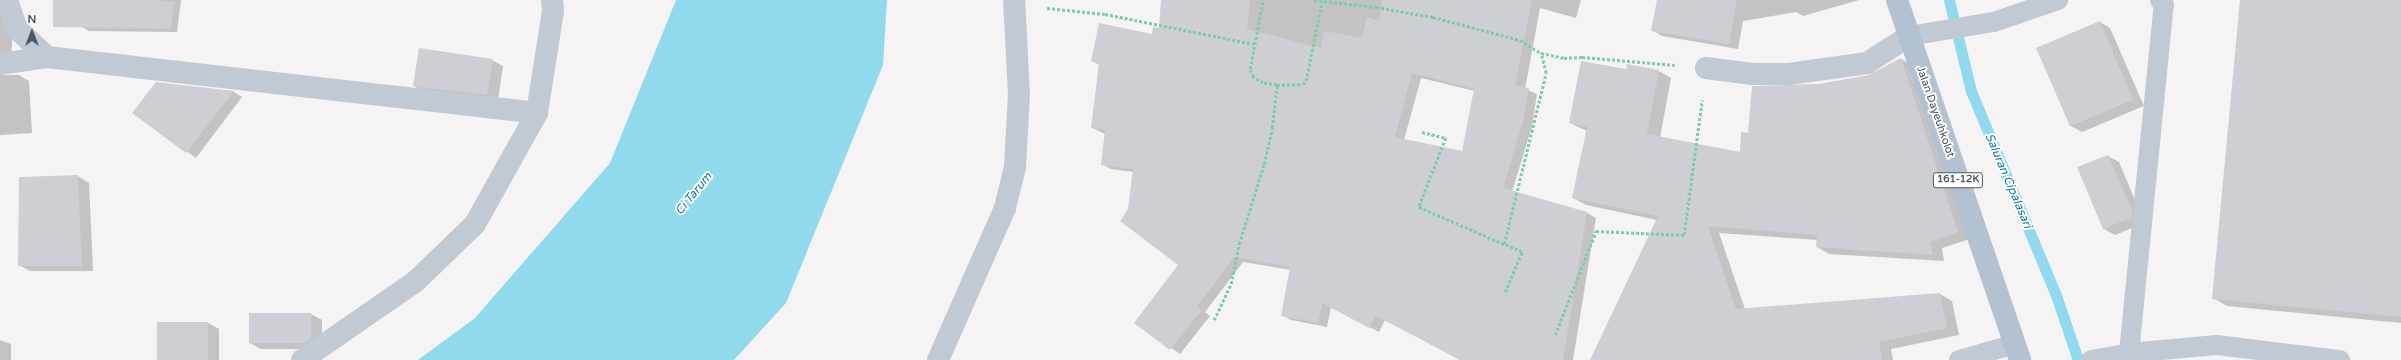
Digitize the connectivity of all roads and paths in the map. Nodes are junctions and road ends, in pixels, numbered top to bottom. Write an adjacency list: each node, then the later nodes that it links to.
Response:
1 (7, 0): 13 (street)
2 (552, 0): 17 (street)
3 (1262, 0): 11 (path)
4 (1314, 0): 9 (path)
5 (1896, 0): 10 (main road, Jalan Dayeuhkolot / 161-12K)
6 (2058, 0): 10 (lane)
7 (2160, 0): 24 (lane)
8 (1014, 2): 11 (path); 27 (street)
9 (1322, 2): 12 (path); 16 (path)
10 (1909, 36): 15 (street); 23 (main road, Jalan Dayeuhkolot / 161-12K)
11 (1254, 44): 16 (path)
12 (1541, 52): 15 (path); 19 (path)
13 (47, 57): 14 (street); 17 (street)
14 (0, 64)
15 (1706, 68): 22 (path)
16 (1277, 85): 21 (path)
17 (537, 113): 26 (street)
18 (1422, 132): 19 (path)
19 (1504, 244): 20 (path)
20 (1505, 292)
21 (1214, 320)
22 (1555, 335)
23 (2017, 352): 28 (lane)
24 (2129, 353): 25 (lane); 29 (lane)
25 (2094, 359)
26 (302, 360)
27 (938, 360)
28 (1959, 360)
29 (2340, 360)

